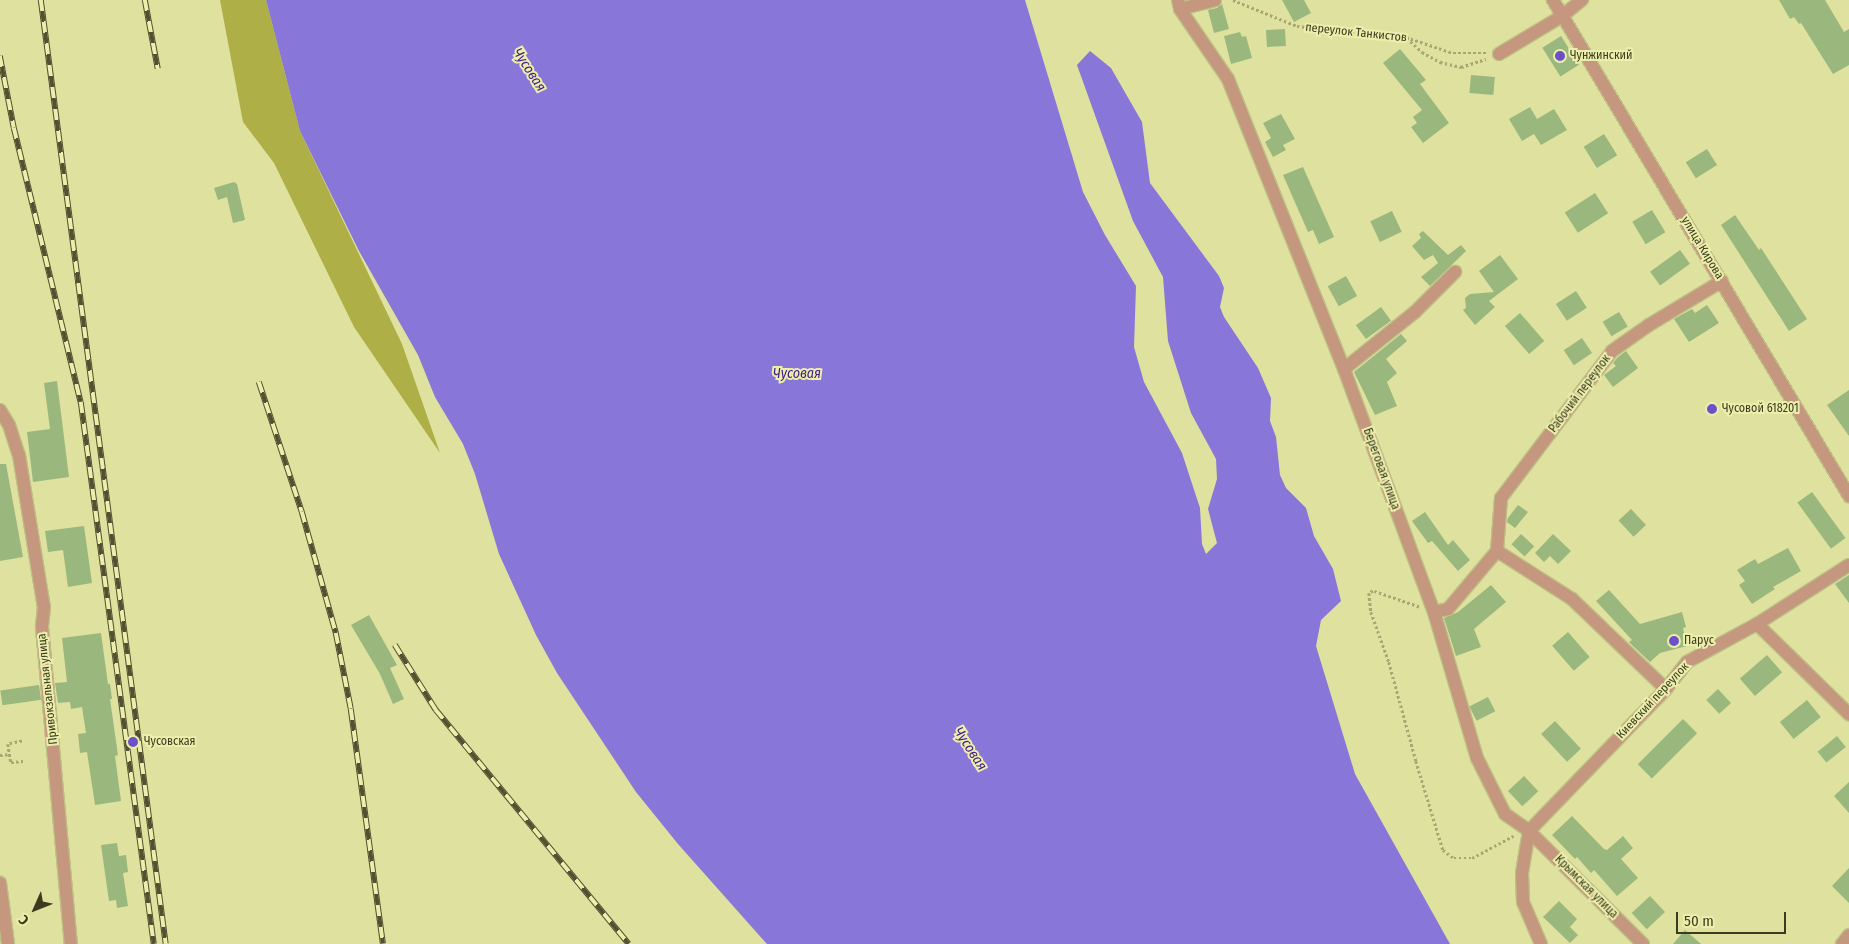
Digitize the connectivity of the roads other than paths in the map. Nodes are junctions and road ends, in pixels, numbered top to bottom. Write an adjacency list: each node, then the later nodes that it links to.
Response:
1 (1215, 0): 4 (street)
2 (1553, 0): 5 (street, улица Кирова)
3 (1582, 0): 5 (street)
4 (1179, 4): 9 (street, Береговая улица)
5 (1562, 16): 6 (street); 8 (street, улица Кирова)
6 (1499, 54)
7 (1455, 272): 9 (street)
8 (1722, 281): 11 (street, улица Кирова); 12 (street, Рабочий переулок)
9 (1344, 369): 14 (street, Береговая улица)
10 (0, 410): 22 (street, Привокзальная улица)
11 (1849, 496)
12 (1497, 551): 14 (street); 16 (street)
13 (1849, 565): 15 (street, Киевский переулок)
14 (1434, 612): 18 (street, Береговая улица)
15 (1757, 624): 16 (street, Киевский переулок); 17 (street)
16 (1666, 689): 18 (street, Киевский переулок)
17 (1849, 714)
18 (1529, 831): 23 (street); 24 (street, Крымская улица)
19 (0, 882): 21 (street)
20 (1849, 935): 25 (street)
21 (8, 944)
22 (71, 944)
23 (1541, 944)
24 (1642, 944)
25 (1842, 944)

